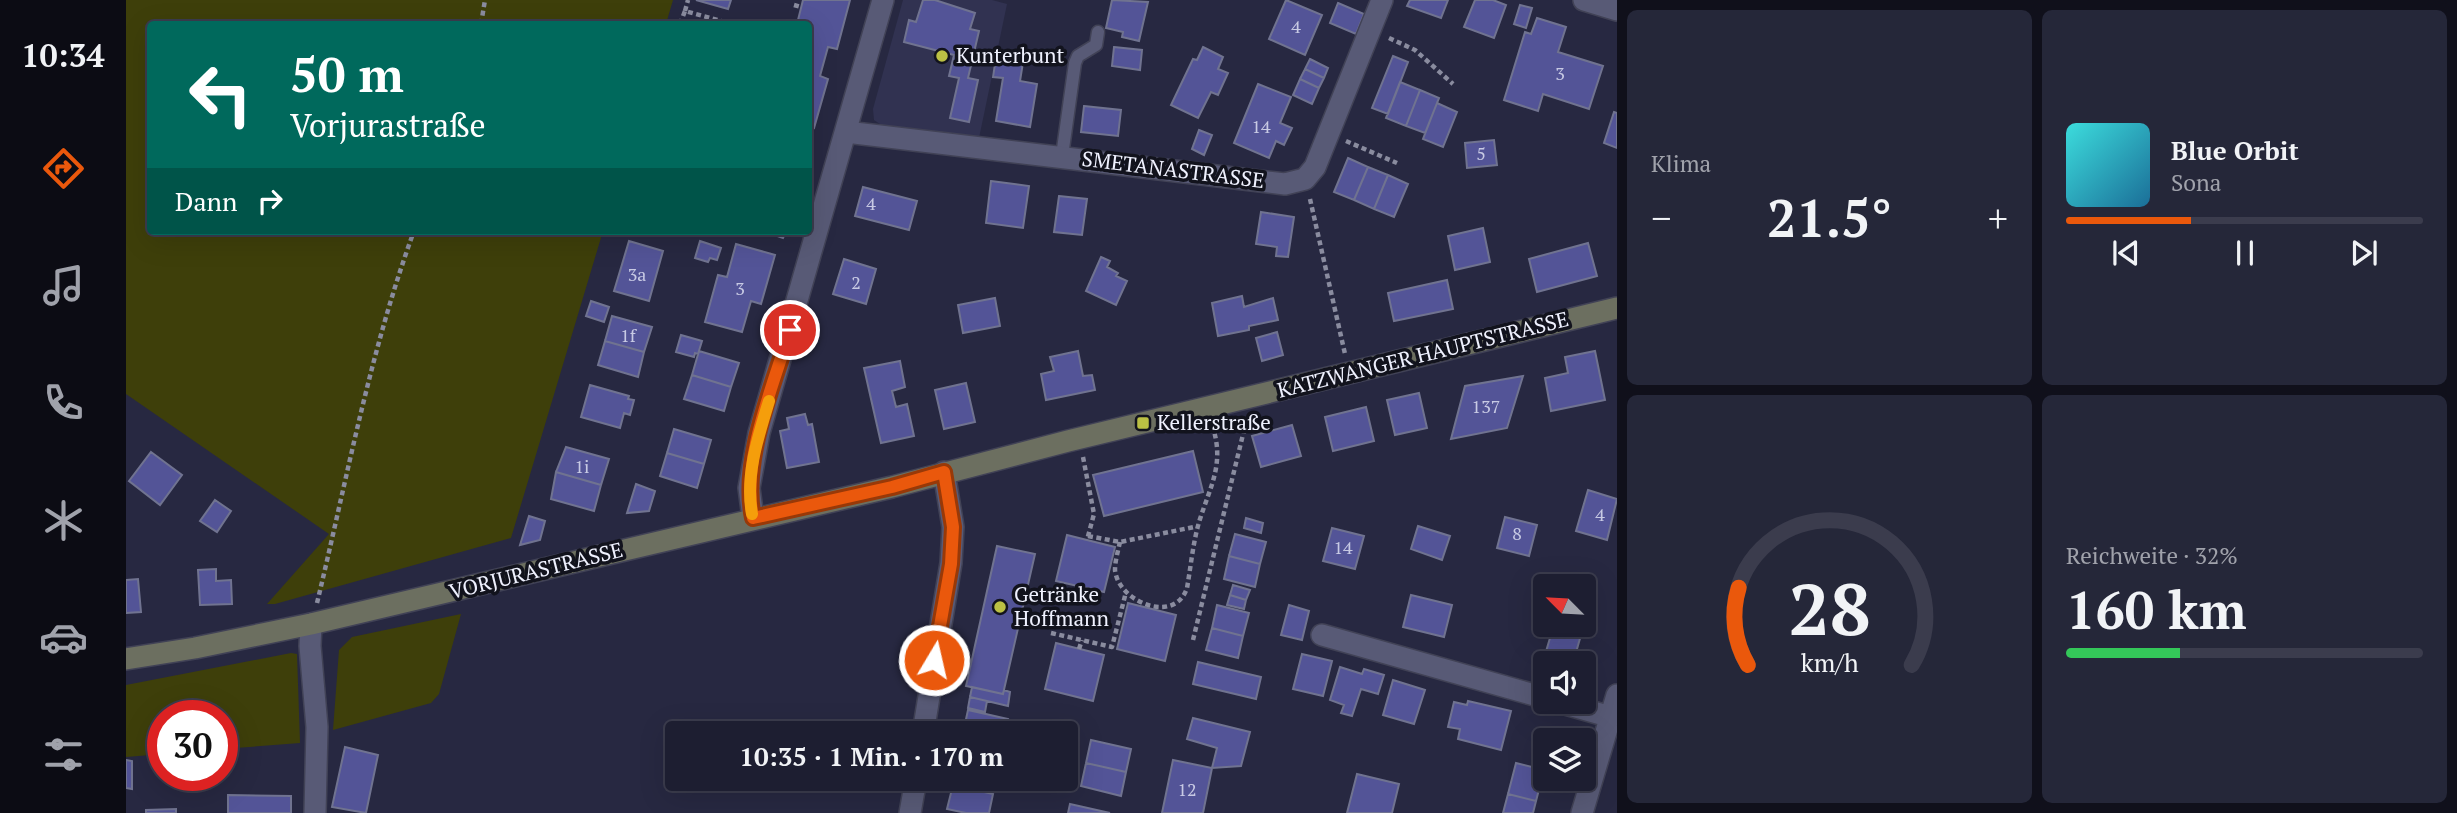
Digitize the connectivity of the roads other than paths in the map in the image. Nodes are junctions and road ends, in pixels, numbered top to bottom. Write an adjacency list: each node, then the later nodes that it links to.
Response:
1 (883, 0): 6 (street)
2 (1382, 0): 7 (street, SMETANASTRASSE)
3 (1584, 0): 4 (street)
4 (1617, 10)
5 (1098, 32): 7 (lane)
6 (846, 132): 7 (street, SMETANASTRASSE); 10 (street)
7 (1062, 156)
8 (1617, 308): 9 (main road, KATZWANGER HAUPTSTRASSE)
9 (944, 472): 10 (main road, VORJURASTRASSE); 18 (street)
10 (753, 518): 11 (main road, VORJURASTRASSE)
11 (312, 624): 13 (main road, VORJURASTRASSE); 20 (street)
12 (1322, 635): 14 (street)
13 (126, 659)
14 (1533, 695)
15 (1617, 695): 17 (street)
16 (1596, 713): 17 (street)
17 (1611, 717): 22 (street)
18 (925, 721)
19 (914, 791): 21 (street)
20 (315, 813)
21 (911, 813)
22 (1581, 813)

